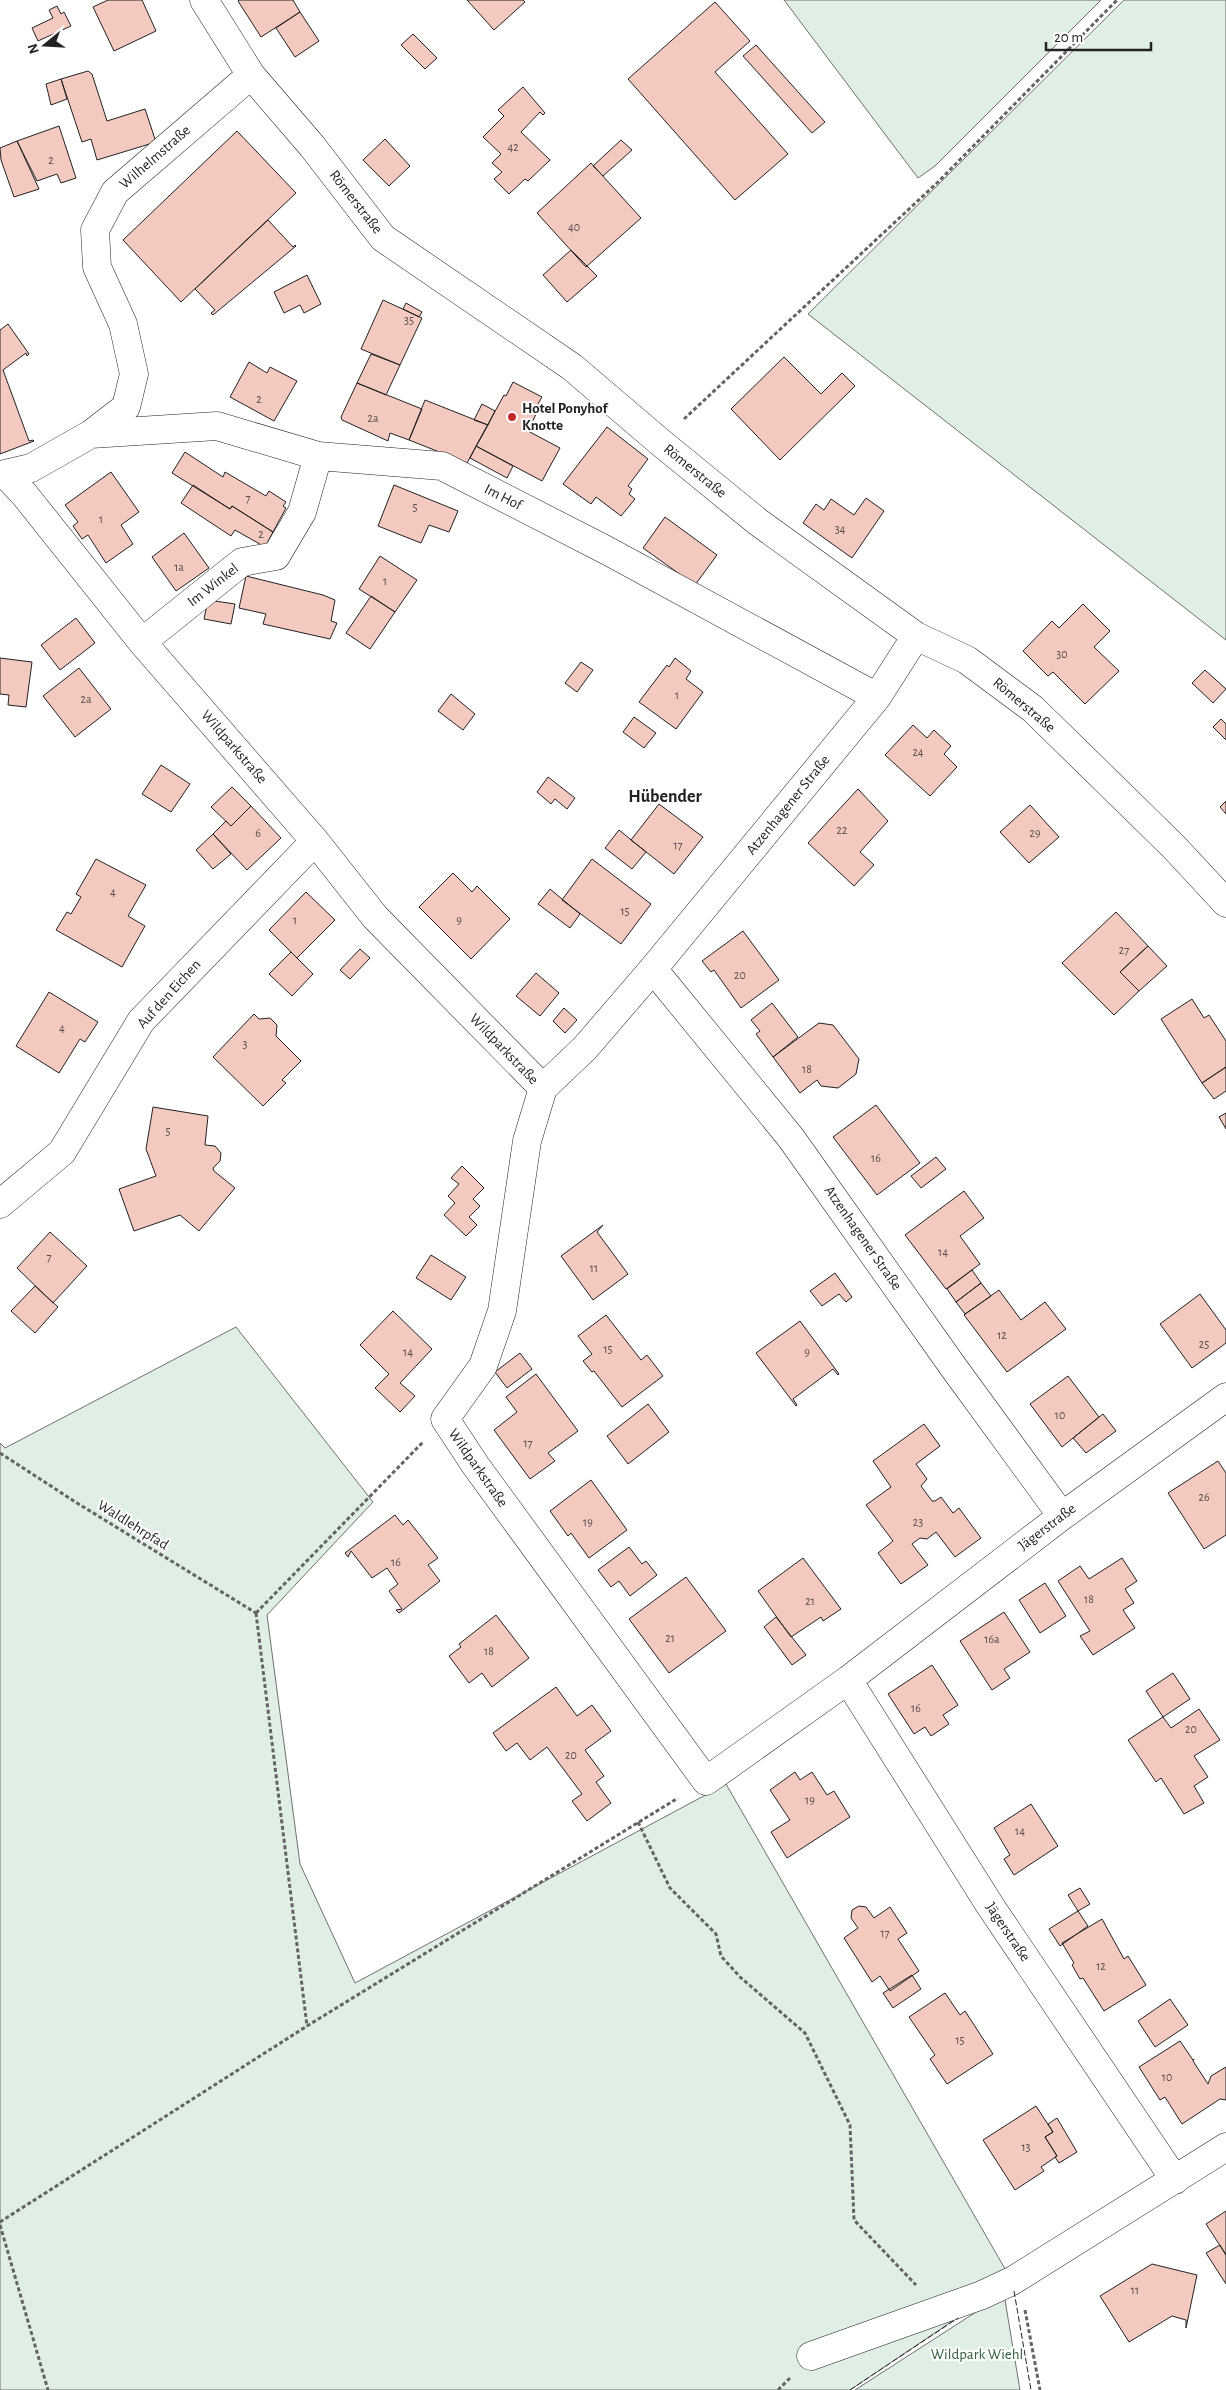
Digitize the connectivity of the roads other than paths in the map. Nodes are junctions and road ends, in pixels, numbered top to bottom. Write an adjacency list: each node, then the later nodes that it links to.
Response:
1 (204, 0): 2 (street, Römerstraße)
2 (250, 75): 3 (street, Wilhelmstraße); 6 (street, Römerstraße)
3 (91, 434): 4 (street, Im Hof); 5 (street, Wilhelmstraße)
4 (318, 456): 7 (street, Im Winkel); 8 (street, Im Hof)
5 (3, 474): 7 (street, Wildparkstraße)
6 (916, 636): 8 (street, Atzenhagener Straße); 10 (street, Römerstraße)
7 (142, 642): 9 (street, Wildparkstraße)
8 (877, 697): 11 (street, Atzenhagener Straße)
9 (315, 841): 12 (street, Wildparkstraße); 13 (street, Auf den Eichen)
10 (1226, 903)
11 (653, 969): 12 (street, Atzenhagener Straße); 15 (street, Atzenhagener Straße)
12 (543, 1088): 17 (street, Wildparkstraße)
13 (0, 1204)
14 (1226, 1397): 15 (street, Jägerstraße)
15 (1062, 1516): 16 (street, Jägerstraße)
16 (848, 1680): 17 (street, Jägerstraße); 19 (street, Jägerstraße)
17 (706, 1781)
18 (1226, 2147): 19 (street)
19 (1174, 2180): 20 (street)
20 (811, 2356)

